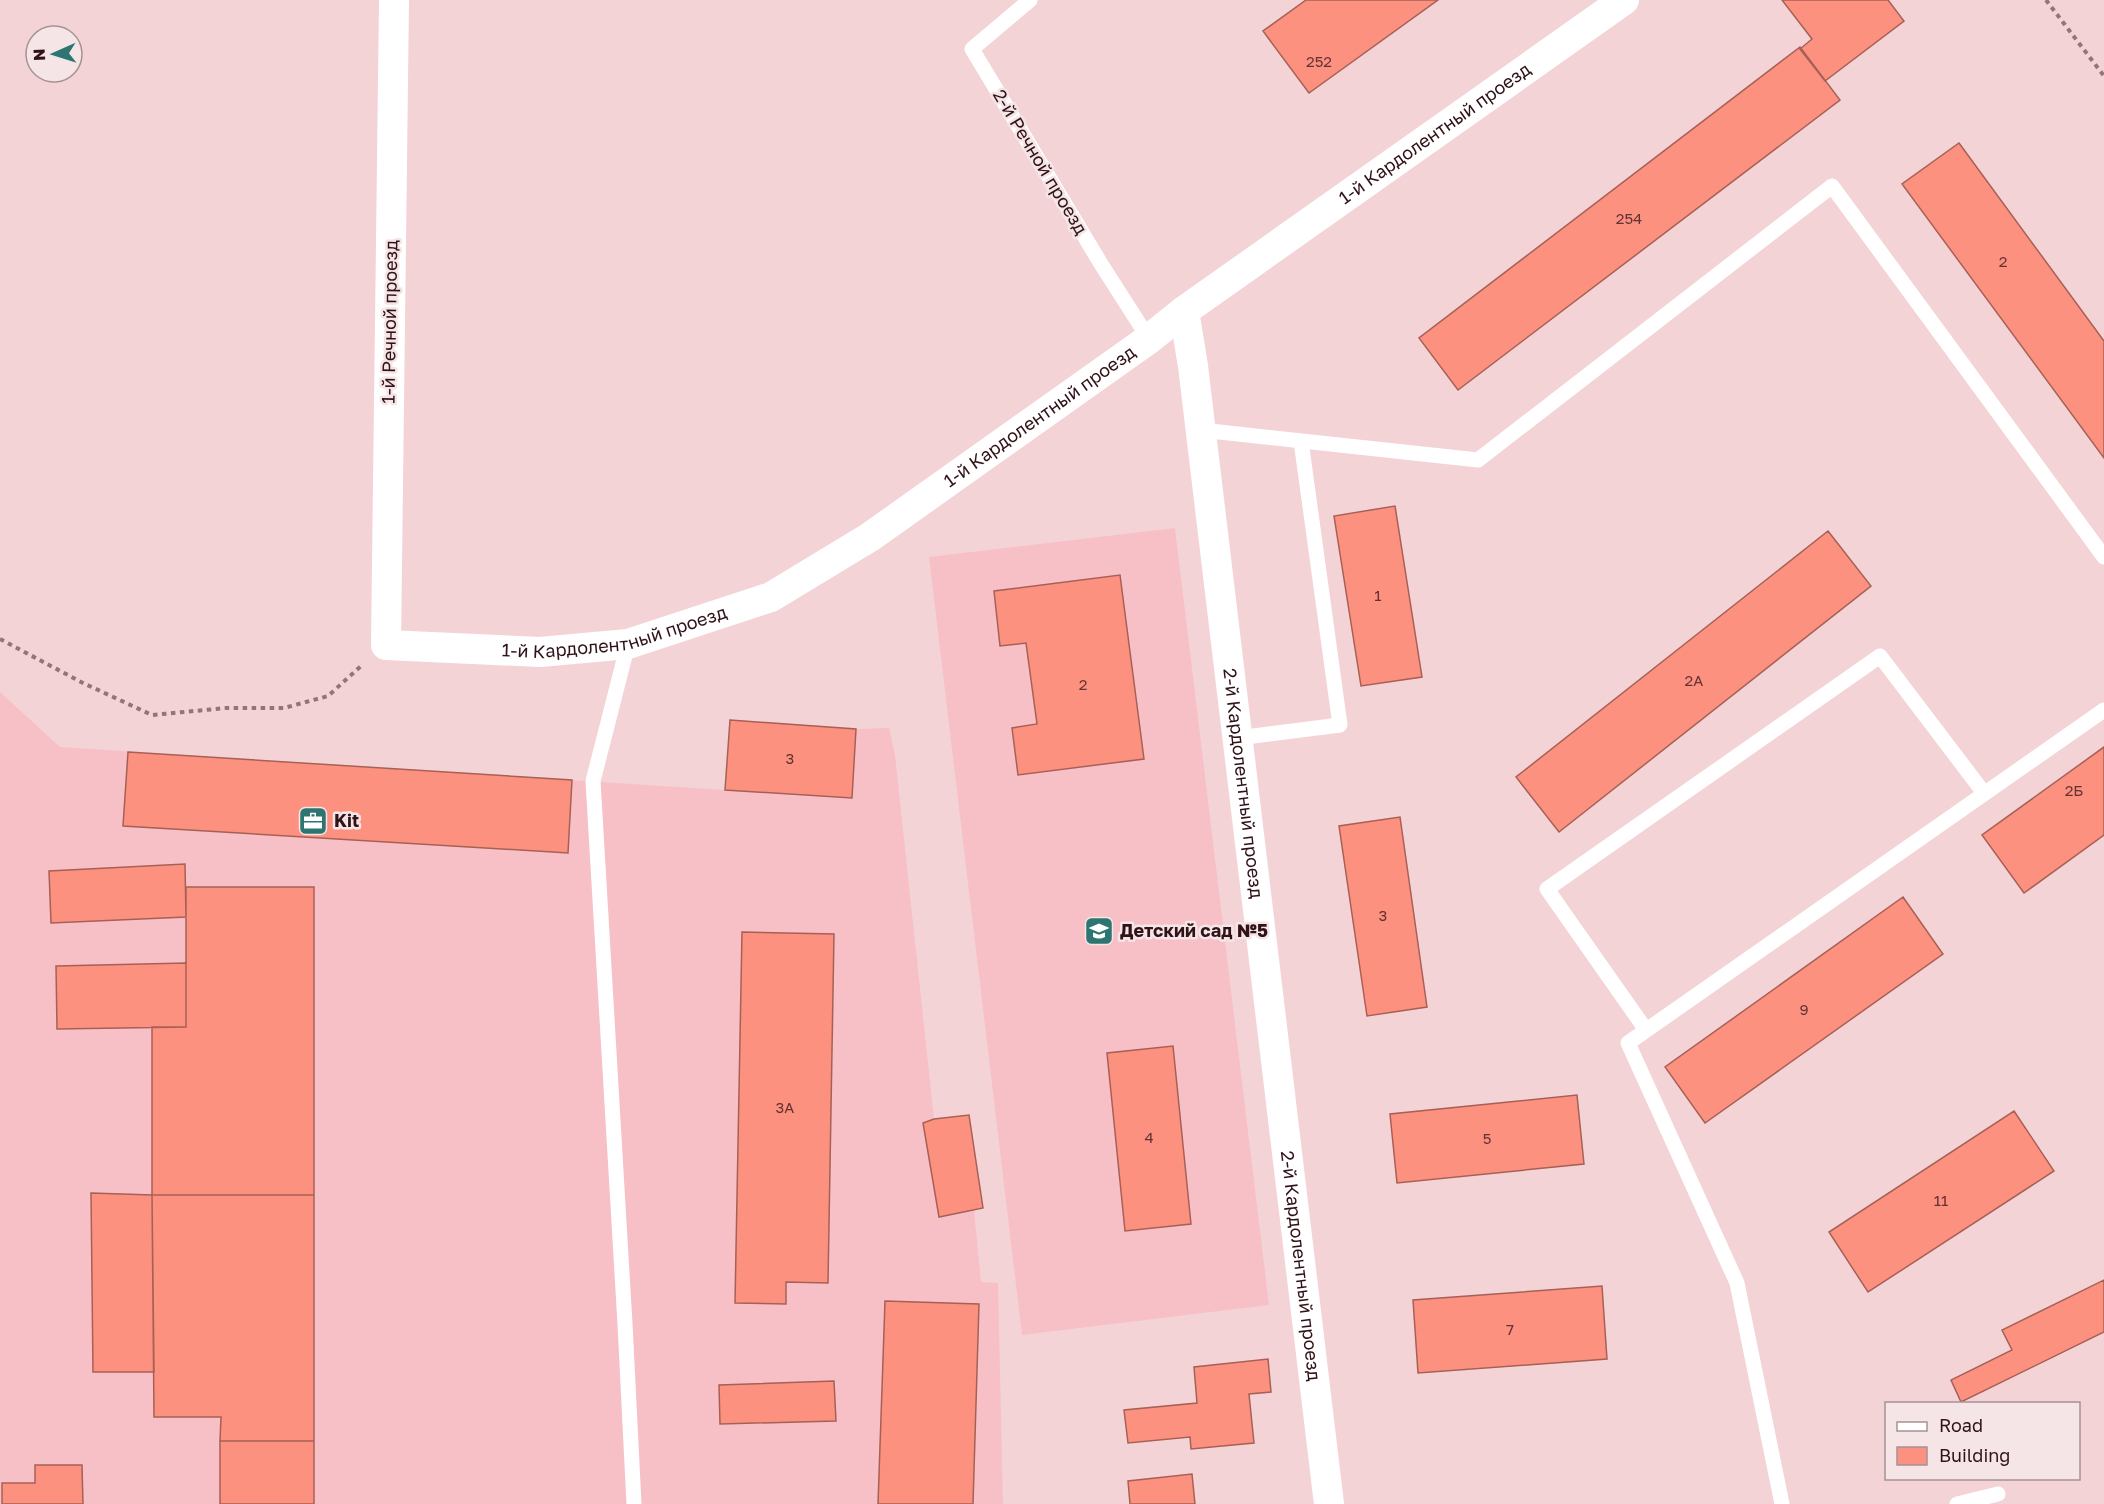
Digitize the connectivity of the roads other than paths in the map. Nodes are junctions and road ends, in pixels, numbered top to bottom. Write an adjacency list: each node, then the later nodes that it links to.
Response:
1 (394, 0): 10 (street, 1-й Речной проезд)
2 (1030, 0): 5 (lane, 2-й Речной проезд)
3 (1624, 0): 4 (street, 1-й Кардолентный проезд)
4 (1184, 311): 5 (street, 1-й Кардолентный проезд); 6 (street, 2-й Кардолентный проезд)
5 (1149, 339): 9 (street, 1-й Кардолентный проезд)
6 (1201, 430): 7 (lane); 12 (street, 2-й Кардолентный проезд)
7 (1301, 441): 8 (lane); 12 (lane)
8 (2104, 557)
9 (628, 644): 10 (street, 1-й Кардолентный проезд); 16 (lane)
10 (386, 645)
11 (2104, 710): 13 (lane)
12 (1238, 738): 17 (street, 2-й Кардолентный проезд)
13 (1984, 794): 14 (lane); 14 (lane)
14 (1646, 1030): 18 (lane)
15 (1998, 1494): 19 (lane)
16 (634, 1504)
17 (1329, 1504)
18 (1782, 1504)
19 (1957, 1504)

